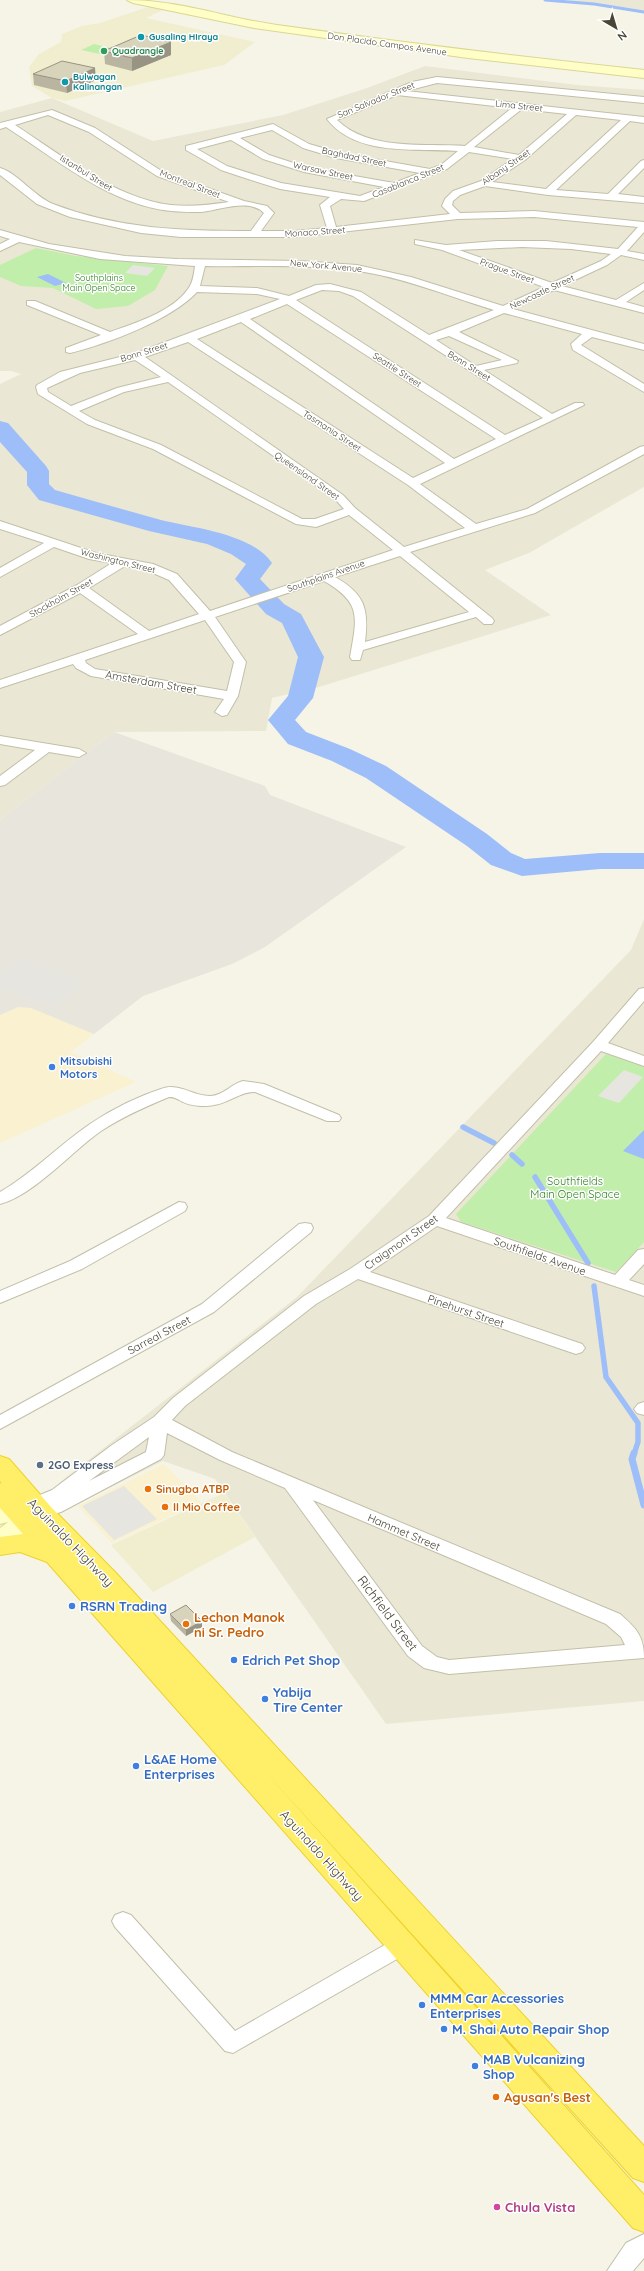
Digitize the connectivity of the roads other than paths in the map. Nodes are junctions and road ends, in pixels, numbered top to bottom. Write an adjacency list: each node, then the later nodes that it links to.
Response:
1 (133, 0): 3 (main road, Don Placido Campos Avenue)
2 (178, 0): 3 (main road)
3 (156, 3): 4 (main road, Don Placido Campos Avenue)
4 (644, 74)
5 (394, 92): 6 (street, San Salvador Street); 7 (street, Lima Street); 14 (street, San Salvador Street)
6 (644, 100)
7 (520, 106): 8 (street, Lima Street); 14 (street, Casablanca Street)
8 (574, 112): 9 (street, Lima Street); 15 (street, Albany Street)
9 (628, 118): 10 (street, Lima Street); 21 (street)
10 (644, 120)
11 (4, 125): 25 (street, Istanbul Street); 25 (street, Montreal Street)
12 (232, 137): 13 (street, Baghdad Street); 18 (street, Baghdad Street); 20 (street, Warsaw Street)
13 (189, 148): 22 (street, Casablanca Street)
14 (468, 149): 15 (street, San Salvador Street); 18 (street, Casablanca Street)
15 (522, 158): 19 (street, Albany Street)
16 (644, 163): 23 (street)
17 (0, 171): 30 (street, Monaco Street)
18 (431, 172): 20 (street, Casablanca Street)
19 (483, 183): 21 (street); 26 (street, Albany Street)
20 (396, 186): 22 (street, Casablanca Street)
21 (548, 192): 23 (street)
22 (338, 196): 28 (street)
23 (611, 196): 24 (street)
24 (644, 200)
25 (241, 203): 30 (street, Montreal Street)
26 (458, 216): 27 (street, Monaco Street); 28 (street, Monaco Street)
27 (644, 225): 35 (street, Newcastle Street)
28 (333, 231): 30 (street, Monaco Street)
29 (0, 233): 31 (street, New York Avenue)
30 (254, 234)
31 (18, 239): 33 (street); 37 (street, New York Avenue)
32 (418, 242): 34 (street, Prague Street)
33 (0, 248)
34 (445, 248): 35 (street); 39 (street, Prague Street)
35 (621, 251): 36 (street); 39 (street, Newcastle Street)
36 (644, 257)
37 (201, 263): 40 (street); 44 (street, New York Avenue)
38 (644, 286): 43 (street)
39 (554, 288): 43 (street, Prague Street); 44 (street, Newcastle Street)
40 (193, 289): 41 (street, Seattle Street); 49 (street)
41 (289, 299): 46 (street, Bonn Street); 51 (street, Bonn Street); 61 (street, Seattle Street)
42 (31, 303): 49 (street)
43 (616, 304): 45 (street, Prague Street)
44 (503, 310): 47 (street, Newcastle Street); 48 (street, New York Avenue)
45 (644, 310)
46 (242, 318): 50 (street, Bonn Street); 63 (street)
47 (450, 332): 51 (street, Newcastle Street); 55 (street)
48 (591, 333): 52 (street, New York Avenue); 57 (street)
49 (109, 335): 53 (street)
50 (189, 338): 54 (street, Bonn Street); 64 (street, Tasmania Street)
51 (427, 340): 55 (street, Bonn Street)
52 (644, 347)
53 (70, 350)
54 (137, 356): 56 (street, Queensland Street); 59 (street, Bonn Street)
55 (476, 370): 60 (street, Bonn Street)
56 (168, 379): 59 (street); 65 (street, Queensland Street)
57 (644, 389)
58 (579, 405): 60 (street)
59 (71, 410): 65 (street, Bonn Street)
60 (551, 418): 61 (street)
61 (505, 440): 63 (street)
62 (644, 449): 67 (street, Southplains Avenue)
63 (454, 464): 64 (street)
64 (412, 483): 67 (street, Tasmania Street)
65 (351, 510): 69 (street, Queensland Street)
66 (0, 525): 68 (street, Washington Street)
67 (473, 528): 69 (street, Southplains Avenue)
68 (53, 543): 70 (street, Washington Street); 71 (street)
69 (402, 551): 72 (street, Southplains Avenue); 74 (street, Queensland Street)
70 (121, 563): 73 (street, Stockholm Street); 75 (street, Washington Street)
71 (0, 573)
72 (324, 576): 74 (street); 75 (street, Southplains Avenue)
73 (81, 588): 77 (street, Stockholm Street); 78 (street)
74 (478, 613): 76 (street, Queensland Street)
75 (208, 616): 78 (street, Southplains Avenue); 83 (street, Washington Street)
76 (488, 621)
77 (0, 631)
78 (148, 636): 79 (street, Southplains Avenue)
79 (78, 658): 81 (street, Southplains Avenue); 83 (street, Amsterdam Street)
80 (0, 670): 81 (street)
81 (13, 680): 82 (street, Southplains Avenue)
82 (0, 684)
83 (232, 696): 84 (street, Washington Street)
84 (222, 712)
85 (0, 740): 86 (street)
86 (46, 748): 87 (street); 88 (street)
87 (79, 753)
88 (0, 782)
89 (644, 992): 90 (street, Craigmont Street)
90 (598, 1045): 91 (street); 95 (street, Craigmont Street)
91 (644, 1061)
92 (333, 1118): 93 (street)
93 (0, 1200)
94 (179, 1207): 101 (street)
95 (435, 1220): 98 (street, Craigmont Street); 99 (street, Southfields Avenue)
96 (305, 1228): 104 (street, Sarreal Street)
97 (644, 1254): 99 (street)
98 (356, 1273): 102 (street, Pinehurst Street); 103 (street, Craigmont Street)
99 (618, 1282): 100 (street, Southfields Avenue)
100 (644, 1291)
101 (0, 1298)
102 (576, 1348)
103 (160, 1421): 106 (street, Hammet Street); 107 (street, Craigmont Street); 107 (street)
104 (0, 1423)
105 (0, 1465): 107 (highway, Aguinaldo Highway)
106 (292, 1485): 111 (street, Hammet Street); 111 (street, Richfield Street)
107 (20, 1509): 108 (main road); 110 (highway, Aguinaldo Highway); 114 (highway, Aguinaldo Highway)
108 (0, 1542)
109 (0, 1546): 110 (highway)
110 (56, 1556): 113 (highway, Aguinaldo Highway)
111 (641, 1651)
112 (123, 1921): 113 (street)
113 (403, 1945): 115 (highway, Aguinaldo Highway)
114 (644, 2168)
115 (644, 2218)
116 (644, 2245): 117 (street)
117 (619, 2271)

